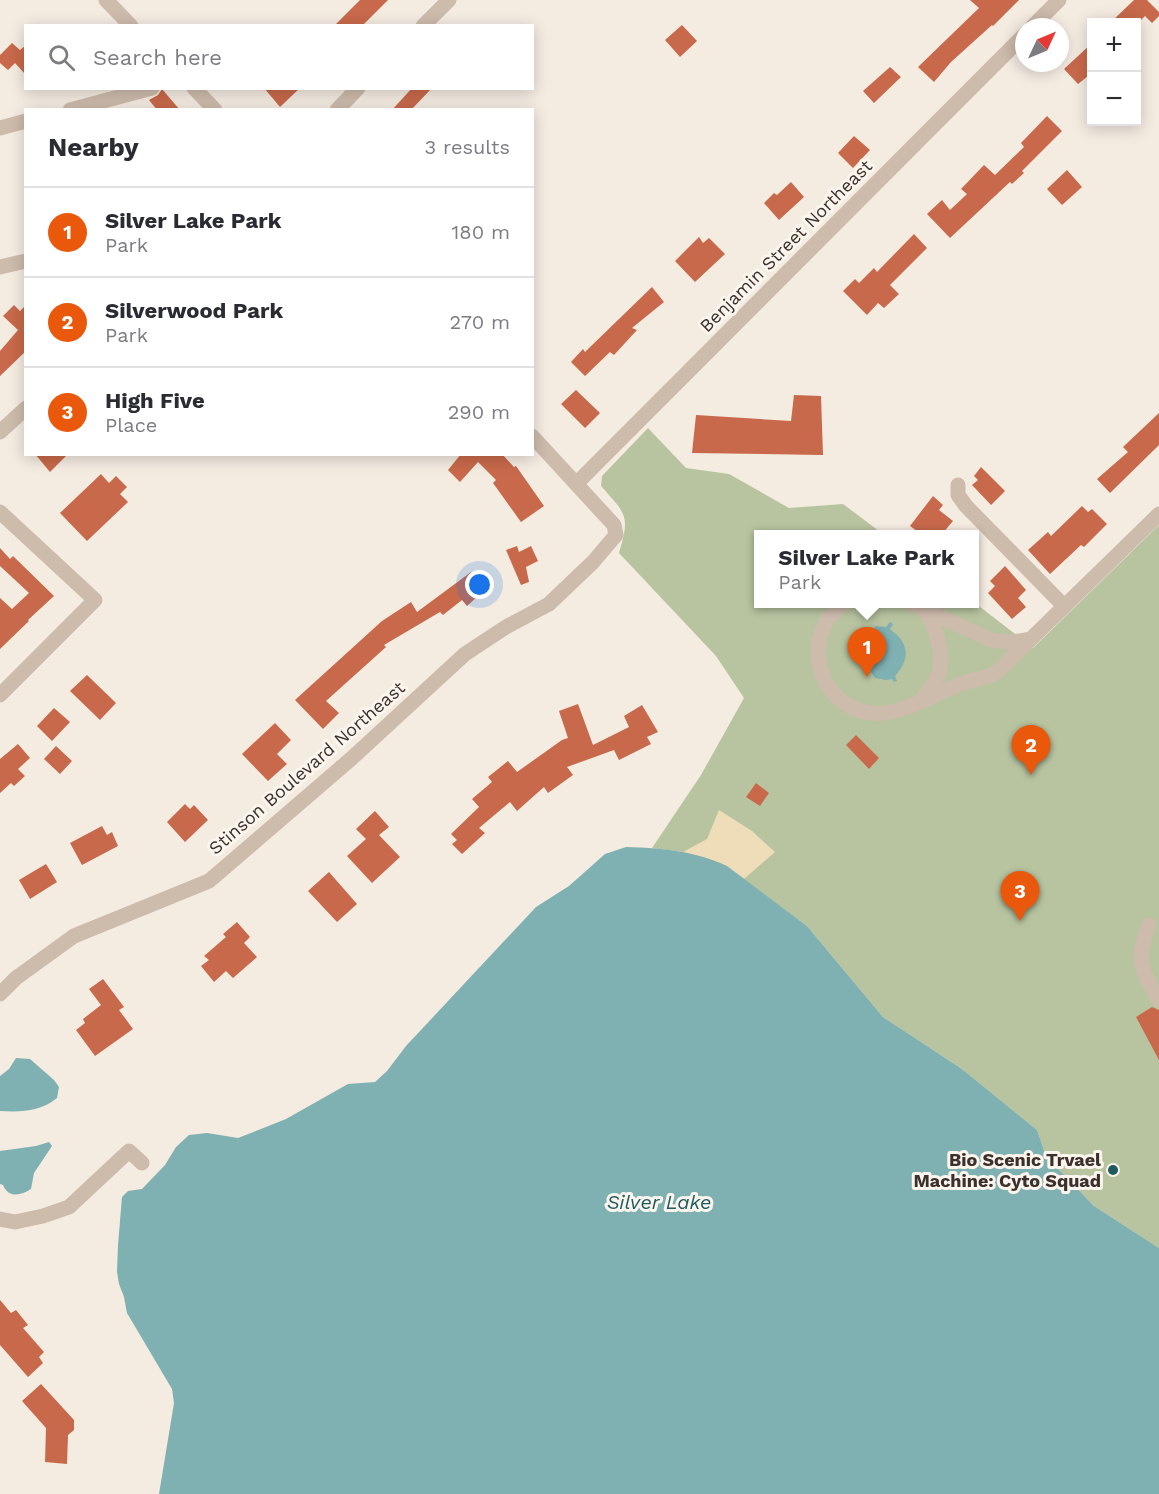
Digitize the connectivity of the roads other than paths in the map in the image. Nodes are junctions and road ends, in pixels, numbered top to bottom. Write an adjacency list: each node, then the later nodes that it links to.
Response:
1 (106, 0): 5 (street)
2 (449, 0): 6 (street)
3 (1059, 0): 4 (street)
4 (1041, 18)
5 (129, 24)
6 (425, 24)
7 (1015, 44): 21 (street, Benjamin Street Northeast)
8 (145, 90): 11 (street)
9 (196, 90): 12 (street)
10 (356, 90): 13 (street)
11 (77, 108)
12 (213, 108)
13 (339, 108)
14 (24, 122): 15 (street)
15 (0, 128)
16 (24, 261): 17 (street)
17 (0, 267)
18 (24, 410): 19 (street)
19 (0, 432)
20 (534, 438): 21 (street)
21 (576, 484): 33 (street, Stinson Boulevard Northeast)
22 (958, 485): 25 (street)
23 (0, 512): 30 (street)
24 (1159, 514): 25 (street)
25 (1064, 606): 29 (street)
26 (839, 608): 31 (street)
27 (921, 608): 31 (street)
28 (923, 608): 29 (street)
29 (1030, 639): 31 (street)
30 (0, 695)
31 (921, 701)
32 (1149, 925): 34 (street)
33 (0, 994)
34 (1159, 999)
35 (142, 1163): 36 (street)
36 (0, 1220)

